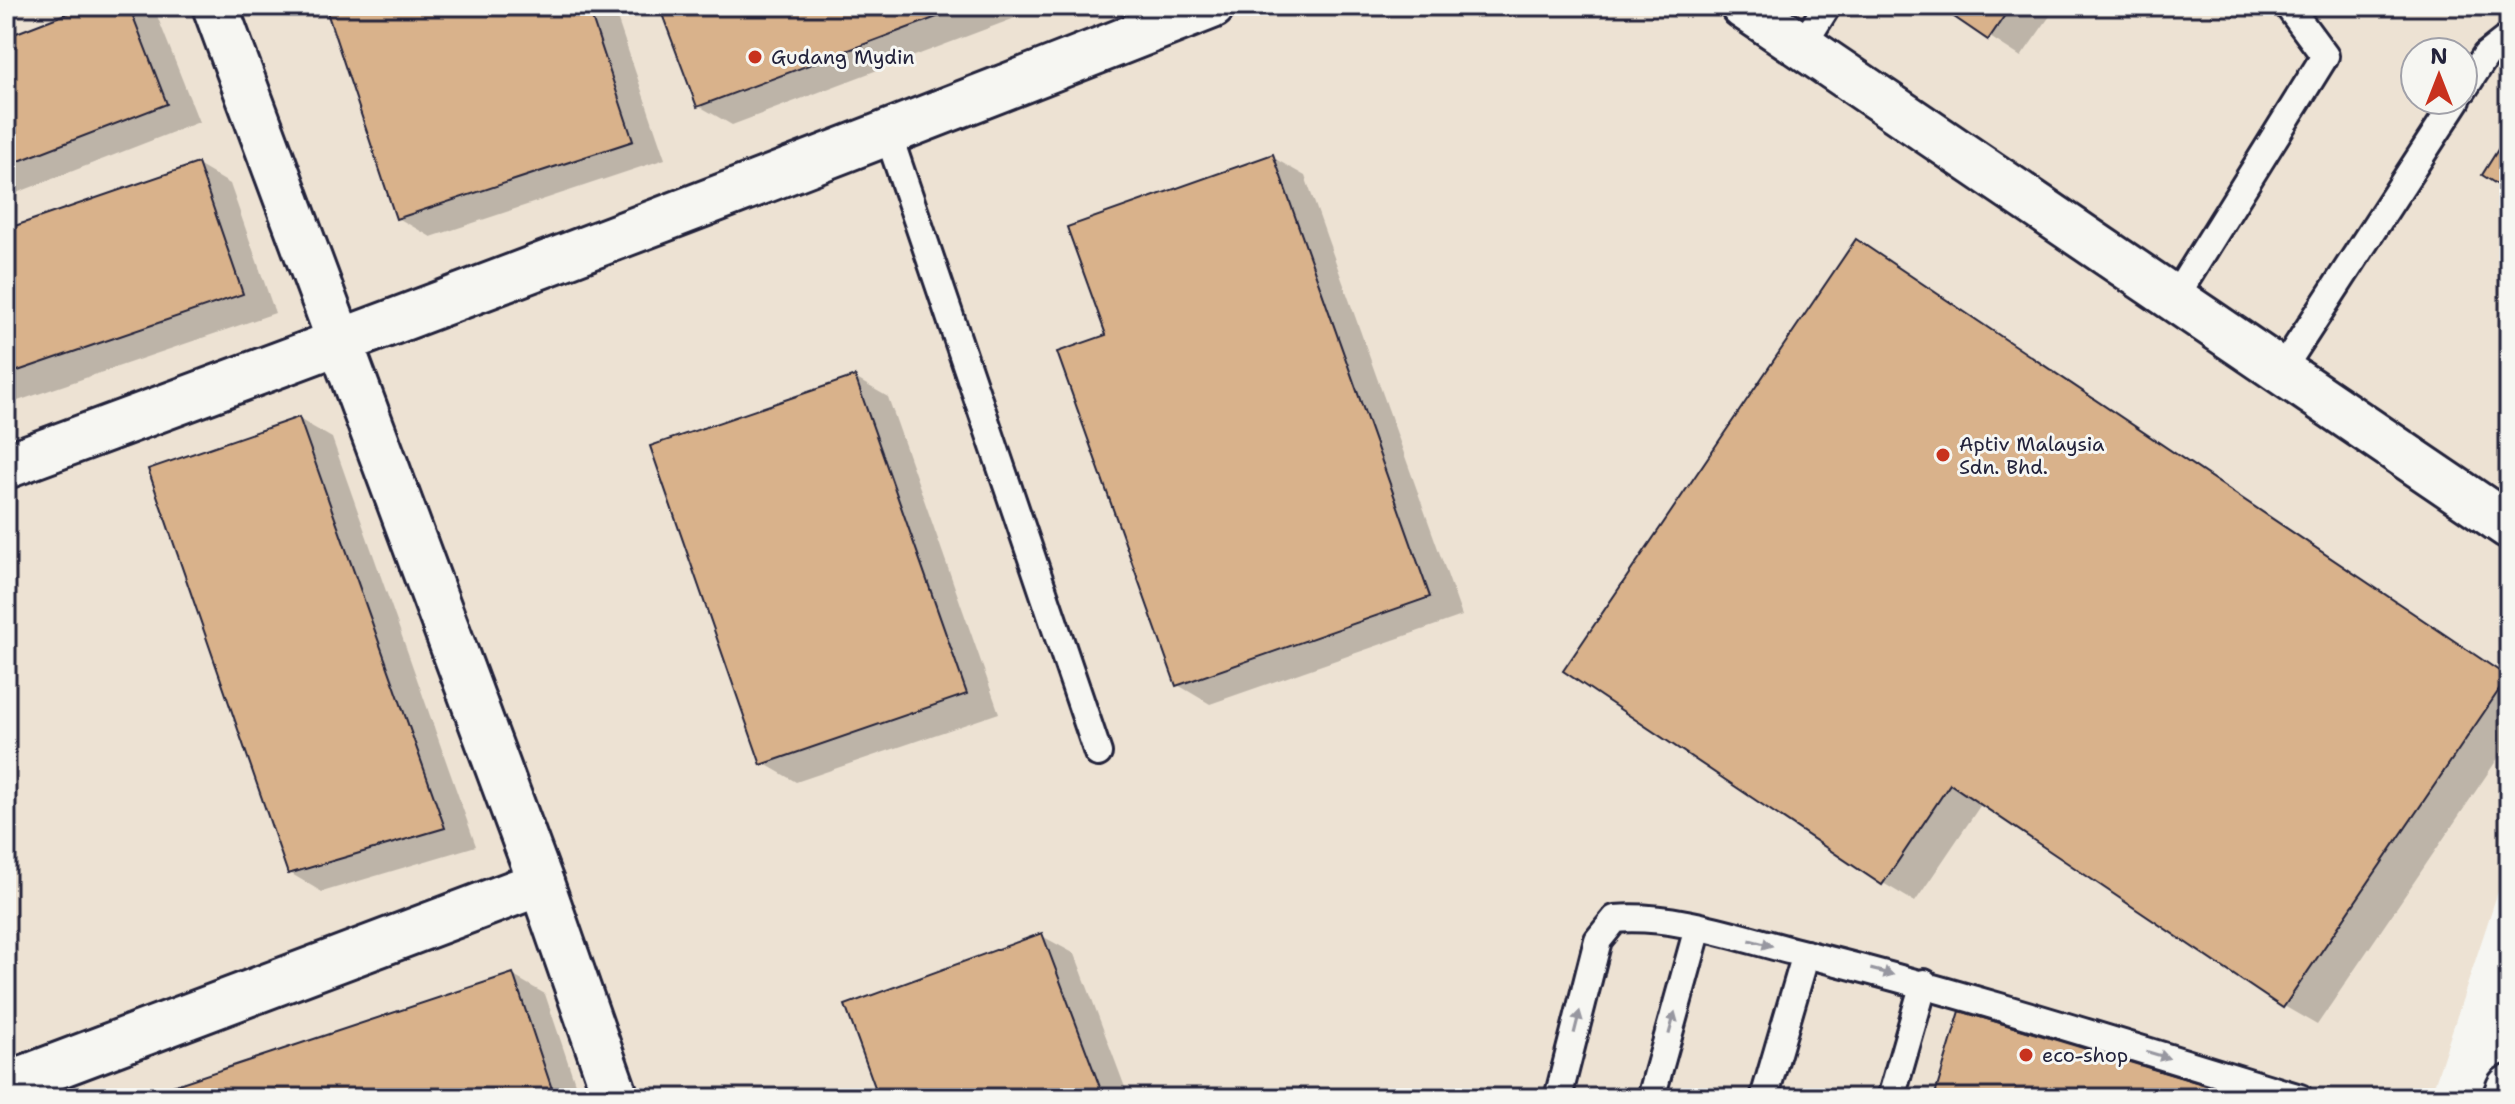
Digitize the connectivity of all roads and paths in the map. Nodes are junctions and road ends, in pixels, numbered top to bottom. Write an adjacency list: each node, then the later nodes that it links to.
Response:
1 (215, 6): 12 (street)
2 (1212, 6): 10 (street)
3 (1743, 6): 7 (street)
4 (1827, 6): 7 (lane)
5 (2288, 6): 11 (lane)
6 (2509, 37): 8 (lane)
7 (1802, 46): 11 (street)
8 (2479, 66)
9 (2447, 116): 13 (lane)
10 (888, 134): 12 (street); 16 (lane)
11 (2174, 299): 13 (street)
12 (341, 342): 14 (street); 17 (street)
13 (2281, 371): 15 (street)
14 (6, 466)
15 (2509, 526)
16 (1098, 753)
17 (541, 883): 21 (street); 23 (street)
18 (1698, 928): 19 (lane, one-way to 19); 24 (lane, one-way to 18); 25 (lane, one-way to 18)
19 (1806, 954): 20 (lane, one-way to 20); 26 (lane)
20 (1924, 983): 27 (lane); 28 (lane, one-way to 28)
21 (6, 1085)
22 (2509, 1088): 29 (street)
23 (616, 1098)
24 (1558, 1098)
25 (1651, 1098)
26 (1764, 1098)
27 (1891, 1098)
28 (2300, 1098)
29 (2505, 1098)

